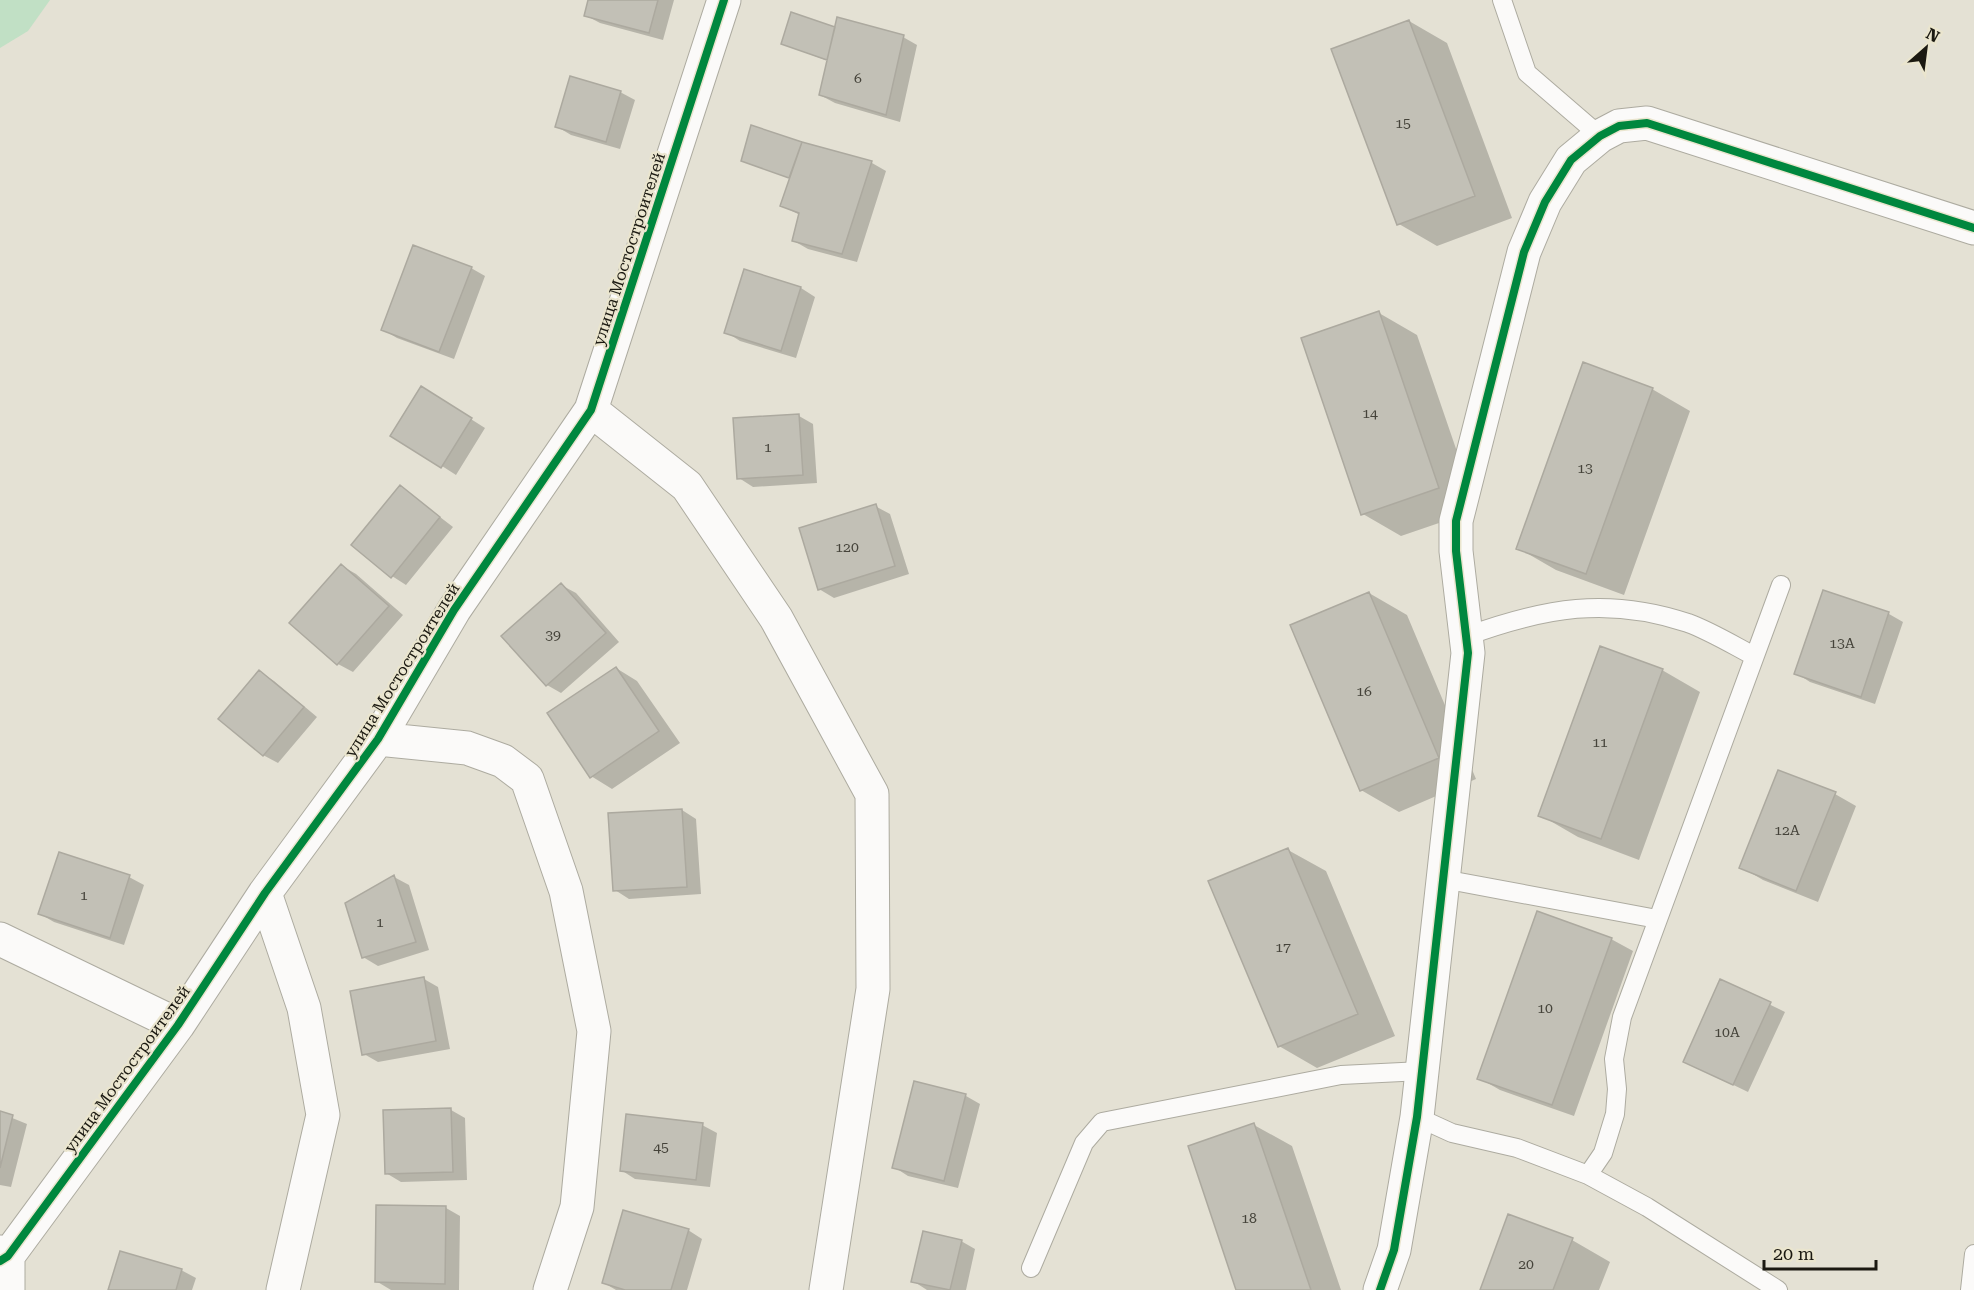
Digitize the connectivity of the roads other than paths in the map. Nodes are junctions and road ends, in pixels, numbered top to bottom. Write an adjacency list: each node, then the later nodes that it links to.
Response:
1 (724, 0): 5 (street, улица Мостостроителей)
2 (1502, 0): 3 (lane)
3 (1600, 136): 4 (street); 7 (street)
4 (1974, 228)
5 (591, 410): 9 (street, улица Мостостроителей); 24 (street)
6 (1781, 585): 8 (lane)
7 (1467, 636): 8 (lane); 10 (street)
8 (1754, 656): 12 (lane)
9 (378, 739): 11 (street, улица Мостостроителей); 23 (street)
10 (1443, 879): 12 (lane); 15 (street)
11 (265, 893): 14 (street, улица Мостостроителей); 22 (street)
12 (1657, 919): 17 (lane)
13 (0, 939): 14 (street)
14 (178, 1025): 19 (street, улица Мостостроителей)
15 (1422, 1071): 16 (street); 20 (lane)
16 (1417, 1117): 17 (lane); 25 (street)
17 (1588, 1175): 26 (lane)
18 (1974, 1254): 27 (lane)
19 (3, 1256): 21 (street)
20 (1031, 1268)
21 (8, 1290)
22 (284, 1290)
23 (550, 1290)
24 (826, 1290)
25 (1380, 1290)
26 (1778, 1290)
27 (1970, 1290)

